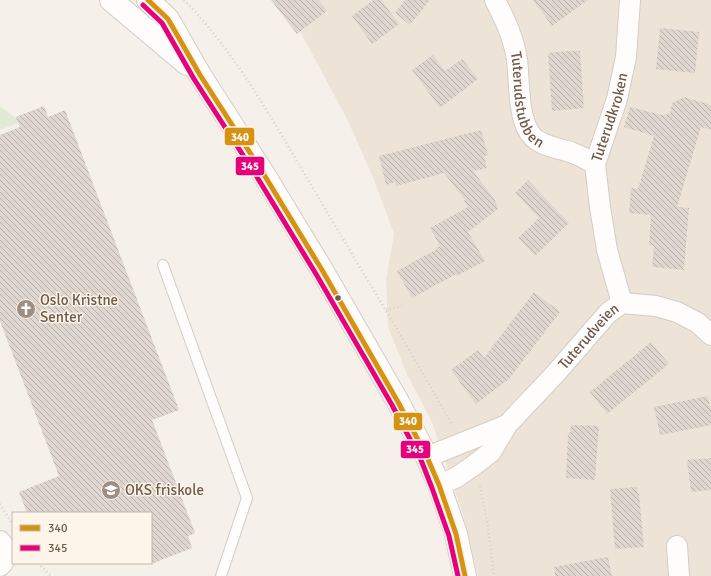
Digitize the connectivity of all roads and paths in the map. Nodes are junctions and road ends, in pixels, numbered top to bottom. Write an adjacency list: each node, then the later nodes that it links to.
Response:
1 (111, 0): 6 (main road)
2 (148, 0): 6 (main road)
3 (184, 0): 11 (path)
4 (495, 0): 7 (street, Tuterudstubben)
5 (630, 0): 7 (street, Tuterudkroken)
6 (200, 75): 15 (main road)
7 (595, 164): 9 (street, Tuterudkroken)
8 (163, 265): 25 (lane)
9 (622, 303): 12 (street, Tuterudveien); 13 (street, Tuterudveien)
10 (402, 306): 11 (path)
11 (386, 310): 14 (path)
12 (711, 335)
13 (507, 424): 15 (street, Tuterudveien); 17 (street, Tuterudveien)
14 (455, 431)
15 (427, 457): 17 (main road)
16 (480, 484): 27 (path)
17 (439, 485): 26 (main road)
18 (0, 504): 19 (path)
19 (12, 524)
20 (0, 541): 23 (street)
21 (677, 546): 28 (street)
22 (39, 564): 24 (path)
23 (0, 566)
24 (50, 576)
25 (221, 576)
26 (466, 576)
27 (494, 576)
28 (680, 576)

